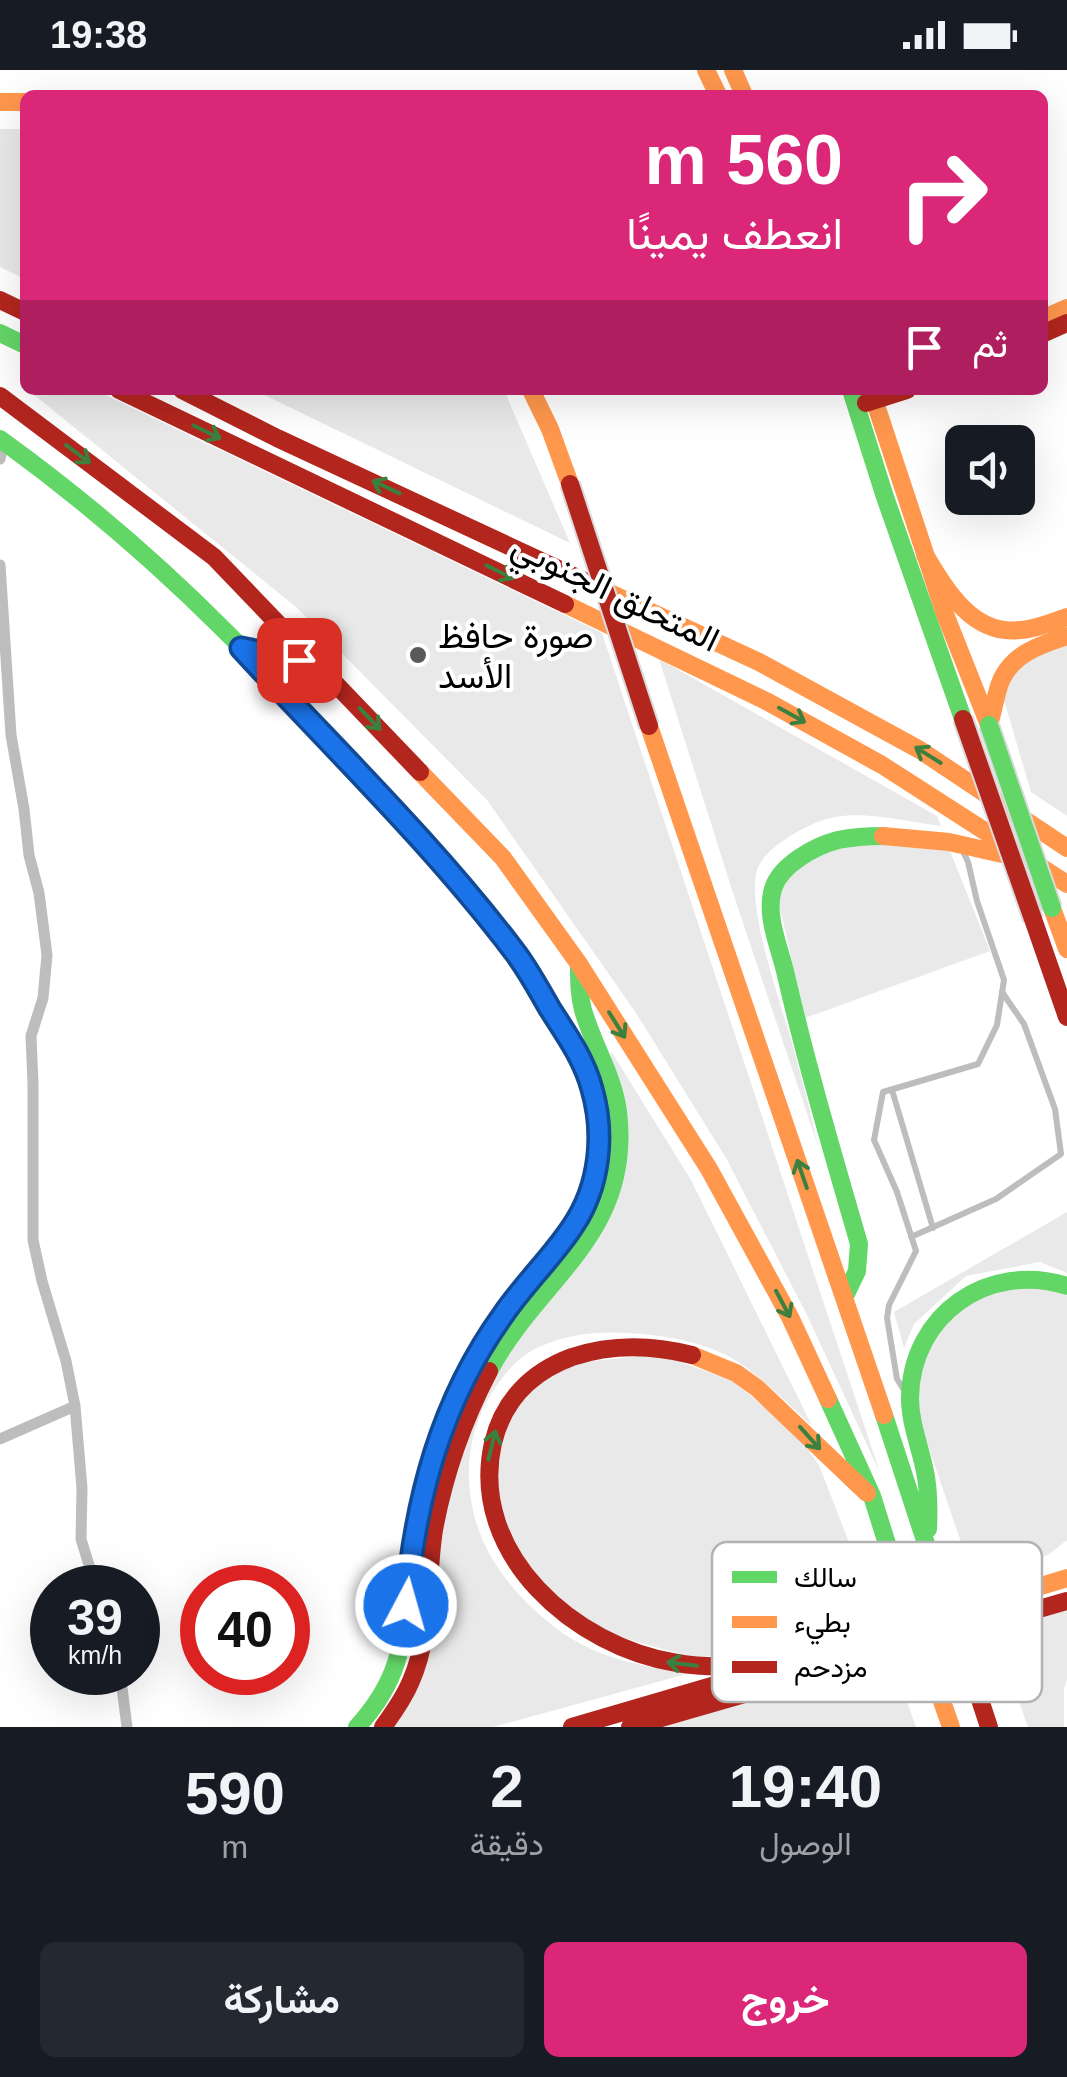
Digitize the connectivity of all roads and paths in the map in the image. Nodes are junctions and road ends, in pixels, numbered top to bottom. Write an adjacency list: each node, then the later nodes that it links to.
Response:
1 (129, 395): 17 (main road, المتحلق الجنوبي, one-way to 17)
2 (192, 395): 16 (main road, المتحلق الجنوبي, one-way to 2)
3 (533, 395): 27 (main road, one-way to 3, bridge)
4 (0, 396): 13 (main road, one-way to 13)
5 (863, 396): 7 (main road); 9 (main road)
6 (1, 447): 12 (main road)
7 (925, 555): 9 (main road); 10 (main road)
8 (0, 566): 29 (street)
9 (937, 617): 14 (main road); 22 (main road, bridge)
10 (1067, 617)
11 (1067, 636): 14 (main road)
12 (241, 648): 13 (main road); 48 (main road)
13 (318, 665): 20 (main road, one-way to 20)
14 (989, 725): 19 (main road, bridge)
15 (960, 843): 17 (main road); 21 (lane); 27 (main road)
16 (1067, 848)
17 (1045, 868): 18 (main road, المتحلق الجنوبي)
18 (1067, 884)
19 (1067, 948)
20 (579, 964): 31 (main road, one-way to 31); 49 (main road)
21 (1002, 992): 23 (lane); 24 (lane)
22 (1067, 1016)
23 (892, 1089): 24 (lane); 25 (lane)
24 (933, 1228): 25 (lane)
25 (911, 1237): 28 (lane)
26 (1067, 1286): 28 (main road)
27 (845, 1296): 33 (main road)
28 (910, 1395): 33 (main road)
29 (75, 1406): 30 (street); 34 (street)
30 (0, 1440)
31 (872, 1496): 32 (main road, bridge); 41 (main road, one-way to 31)
32 (886, 1542)
33 (926, 1542)
34 (89, 1565)
35 (1067, 1566): 37 (main road)
36 (1067, 1578): 38 (main road)
37 (1042, 1581)
38 (1042, 1586)
39 (1067, 1601): 40 (main road)
40 (1042, 1608)
41 (712, 1665)
42 (712, 1686): 50 (main road)
43 (123, 1695): 47 (street)
44 (717, 1702): 51 (main road)
45 (942, 1702): 52 (main road, bridge)
46 (981, 1702): 53 (main road, bridge)
47 (127, 1727)
48 (357, 1727)
49 (382, 1727)
50 (572, 1727)
51 (630, 1727)
52 (951, 1727)
53 (989, 1727)

